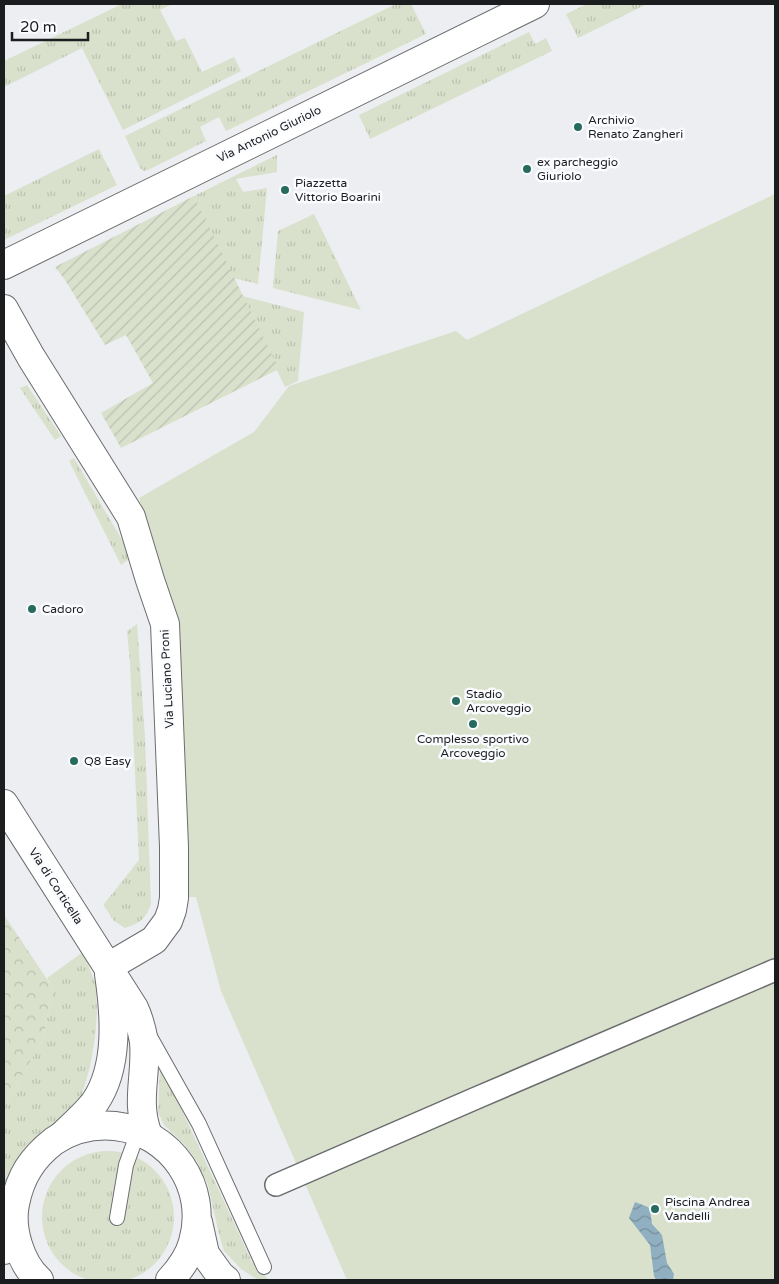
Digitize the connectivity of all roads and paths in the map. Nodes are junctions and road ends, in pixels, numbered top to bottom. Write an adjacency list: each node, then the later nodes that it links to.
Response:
1 (535, 4): 2 (main road, Via Antonio Giuriolo)
2 (4, 265)
3 (4, 309): 5 (main road, Via Luciano Proni)
4 (4, 804): 5 (main road, Via di Corticella)
5 (108, 967): 7 (main road, Via di Corticella); 9 (main road, Via di Corticella)
6 (775, 970): 10 (street)
7 (134, 1008): 8 (main road, Via di Corticella); 15 (lane)
8 (143, 1134): 9 (main road); 12 (main road); 13 (lane)
9 (62, 1136): 11 (main road)
10 (276, 1185)
11 (13, 1213): 14 (main road); 16 (main road)
12 (197, 1216): 17 (main road); 18 (main road)
13 (117, 1218)
14 (4, 1250)
15 (264, 1267)
16 (39, 1280)
17 (170, 1280)
18 (226, 1280)

